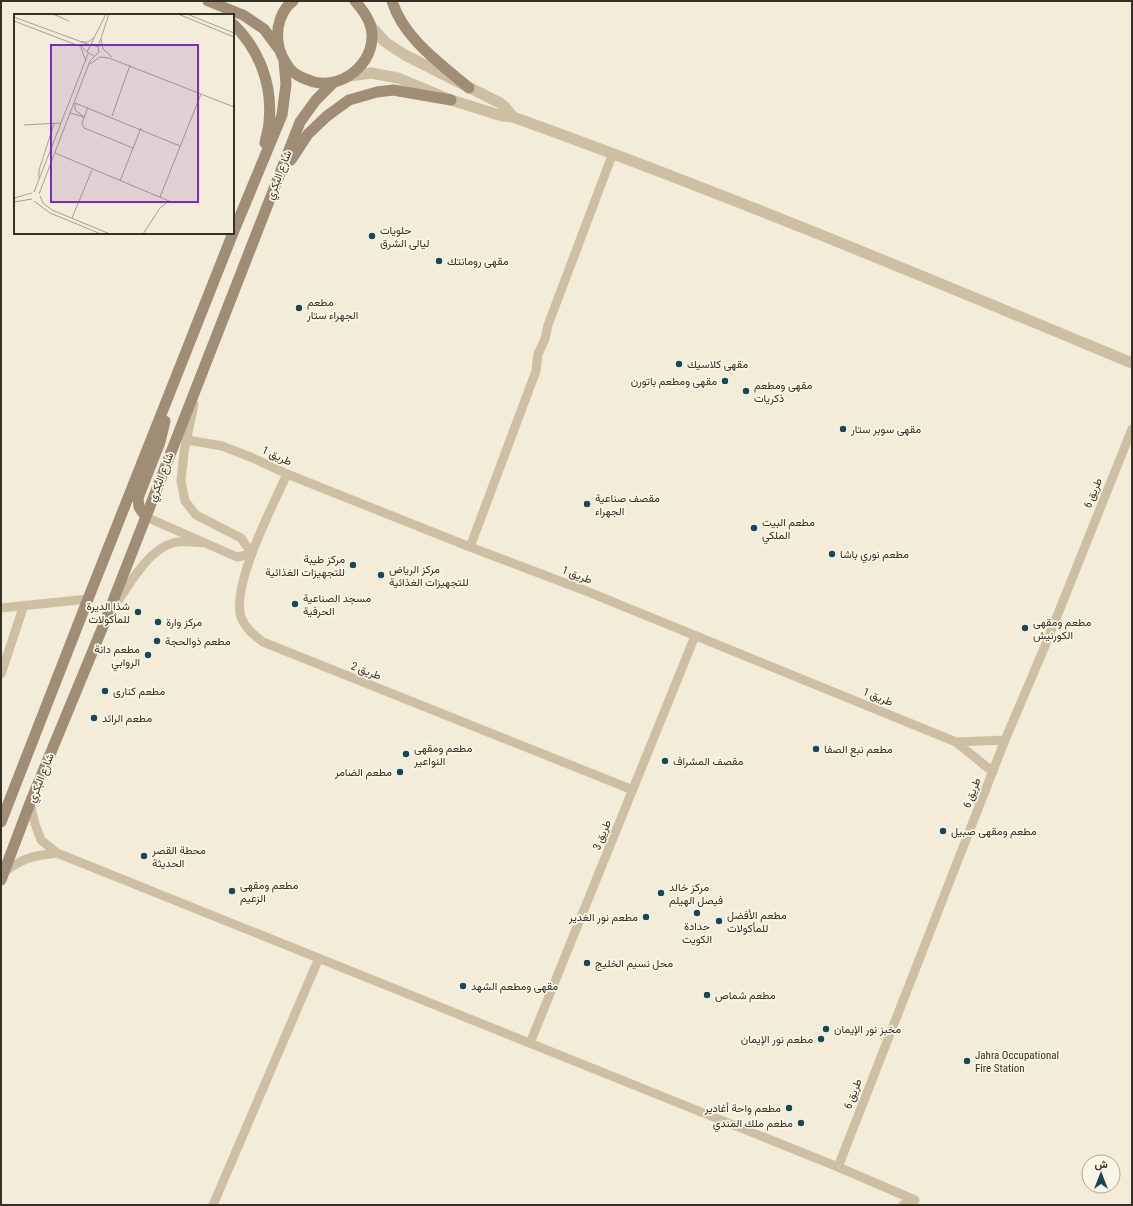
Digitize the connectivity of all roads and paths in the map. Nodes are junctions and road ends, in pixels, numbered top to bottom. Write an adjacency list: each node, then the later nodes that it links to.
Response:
1 (199, 1): 7 (main road)
2 (208, 1): 10 (main road)
3 (293, 1): 10 (main road)
4 (355, 1): 6 (main road)
5 (392, 1): 14 (main road)
6 (363, 6): 9 (main road)
7 (221, 14)
8 (234, 25): 18 (main road)
9 (370, 25): 12 (main road); 14 (street)
10 (278, 48): 11 (main road)
11 (284, 61): 13 (main road); 18 (main road, شارع البكري)
12 (350, 76): 13 (main road); 15 (street)
13 (334, 82): 19 (main road, شارع البكري)
14 (469, 88): 16 (street)
15 (452, 100): 16 (street); 19 (main road)
16 (513, 117): 17 (street)
17 (613, 153): 22 (street); 30 (street)
18 (259, 169): 20 (main road, شارع البكري)
19 (277, 182): 23 (main road, شارع البكري)
20 (234, 231)
21 (233, 234): 24 (main road, شارع البكري)
22 (1132, 363)
23 (197, 386): 26 (street); 28 (main road, شارع البكري)
24 (168, 398): 28 (main road); 32 (main road, شارع البكري)
25 (1132, 429): 38 (street, طريق 6)
26 (187, 440): 27 (street, طريق 1); 31 (street)
27 (287, 474): 30 (street, طريق 1); 31 (street, طريق 2)
28 (146, 517): 29 (street); 35 (main road, شارع البكري)
29 (204, 543): 31 (street); 35 (street)
30 (470, 547): 36 (street, طريق 1)
31 (252, 554): 41 (street, طريق 2)
32 (88, 599): 33 (street); 43 (main road, شارع البكري)
33 (24, 605): 34 (street); 37 (street)
34 (1, 608)
35 (106, 619): 42 (main road, شارع البكري)
36 (695, 636): 39 (street, طريق 1); 41 (street, طريق 3)
37 (1, 674)
38 (1006, 740): 39 (street, طريق 1); 40 (street, طريق 6)
39 (956, 742): 40 (street, طريق 1)
40 (993, 772): 48 (street, طريق 6)
41 (633, 790): 47 (street, طريق 3)
42 (30, 803): 44 (street); 45 (main road, شارع البكري)
43 (1, 822)
44 (57, 853): 45 (street); 46 (street)
45 (3, 876)
46 (318, 958): 47 (street); 49 (street)
47 (530, 1043): 48 (street)
48 (838, 1167): 50 (street)
49 (213, 1205)
50 (903, 1205)

